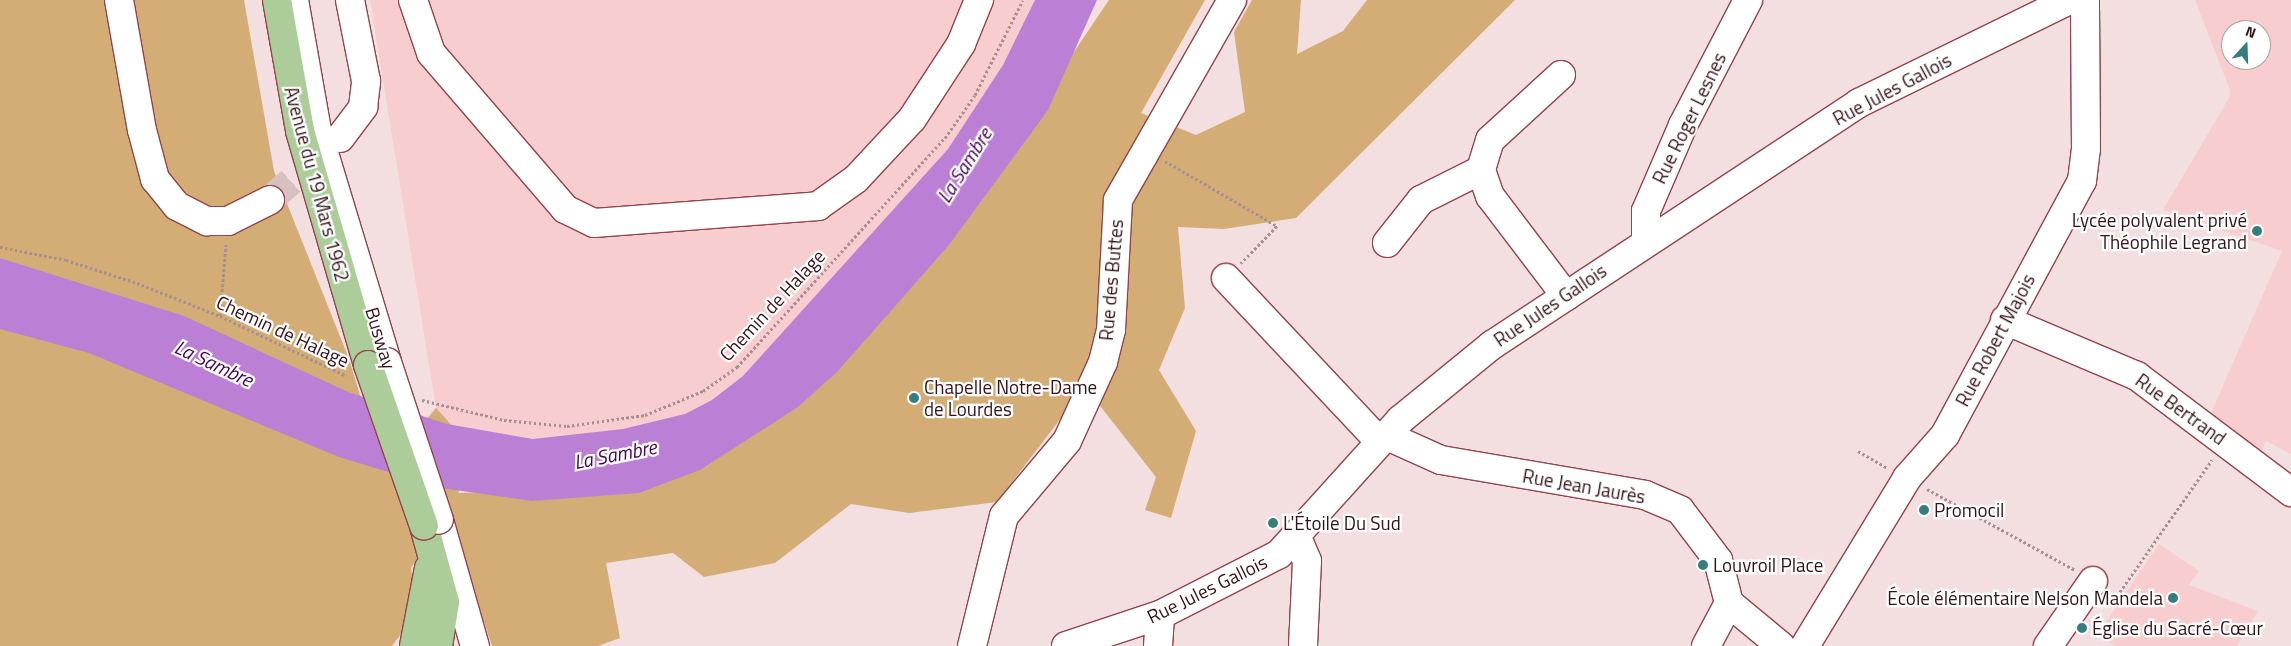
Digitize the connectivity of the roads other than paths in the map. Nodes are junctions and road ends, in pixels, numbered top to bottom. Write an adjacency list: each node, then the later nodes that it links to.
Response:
1 (119, 0): 14 (street)
2 (277, 0): 20 (main road, Avenue du 19 Mars 1962)
3 (294, 0): 20 (street, Busway)
4 (350, 0): 12 (street)
5 (413, 0): 6 (street)
6 (979, 0)
7 (1232, 0): 33 (street, Rue des Buttes)
8 (1748, 0): 15 (street, Rue Roger Lesnes)
9 (2069, 0): 15 (street, Rue Jules Gallois)
10 (2085, 0): 19 (street, Rue Robert Majois)
11 (1561, 75): 13 (street)
12 (340, 138)
13 (1481, 170): 16 (street); 18 (street)
14 (270, 200)
15 (1646, 240): 18 (street, Rue Jules Gallois)
16 (1387, 242)
17 (1226, 278): 21 (street, Rue Jean Jaurès)
18 (1566, 296): 21 (street, Rue Jules Gallois)
19 (2005, 320): 22 (street, Rue Bertrand); 39 (street, Rue Robert Majois)
20 (369, 368): 23 (main road, Avenue du 19 Mars 1962, bridge)
21 (1382, 438): 24 (street, Rue Jules Gallois); 26 (street, Rue Jean Jaurès)
22 (2291, 492)
23 (431, 532): 27 (street); 29 (main road); 30 (main road)
24 (1296, 535): 28 (street, Rue Jules Gallois); 36 (street)
25 (2093, 581): 40 (street)
26 (1730, 603): 37 (street); 38 (street)
27 (466, 615): 31 (street); 32 (street)
28 (1160, 615): 34 (street, Rue Jules Gallois); 35 (street)
29 (414, 646)
30 (438, 646)
31 (454, 646)
32 (476, 646)
33 (972, 646)
34 (1066, 646)
35 (1158, 646)
36 (1303, 646)
37 (1706, 646)
38 (1781, 646)
39 (1805, 646)
40 (2048, 646)

